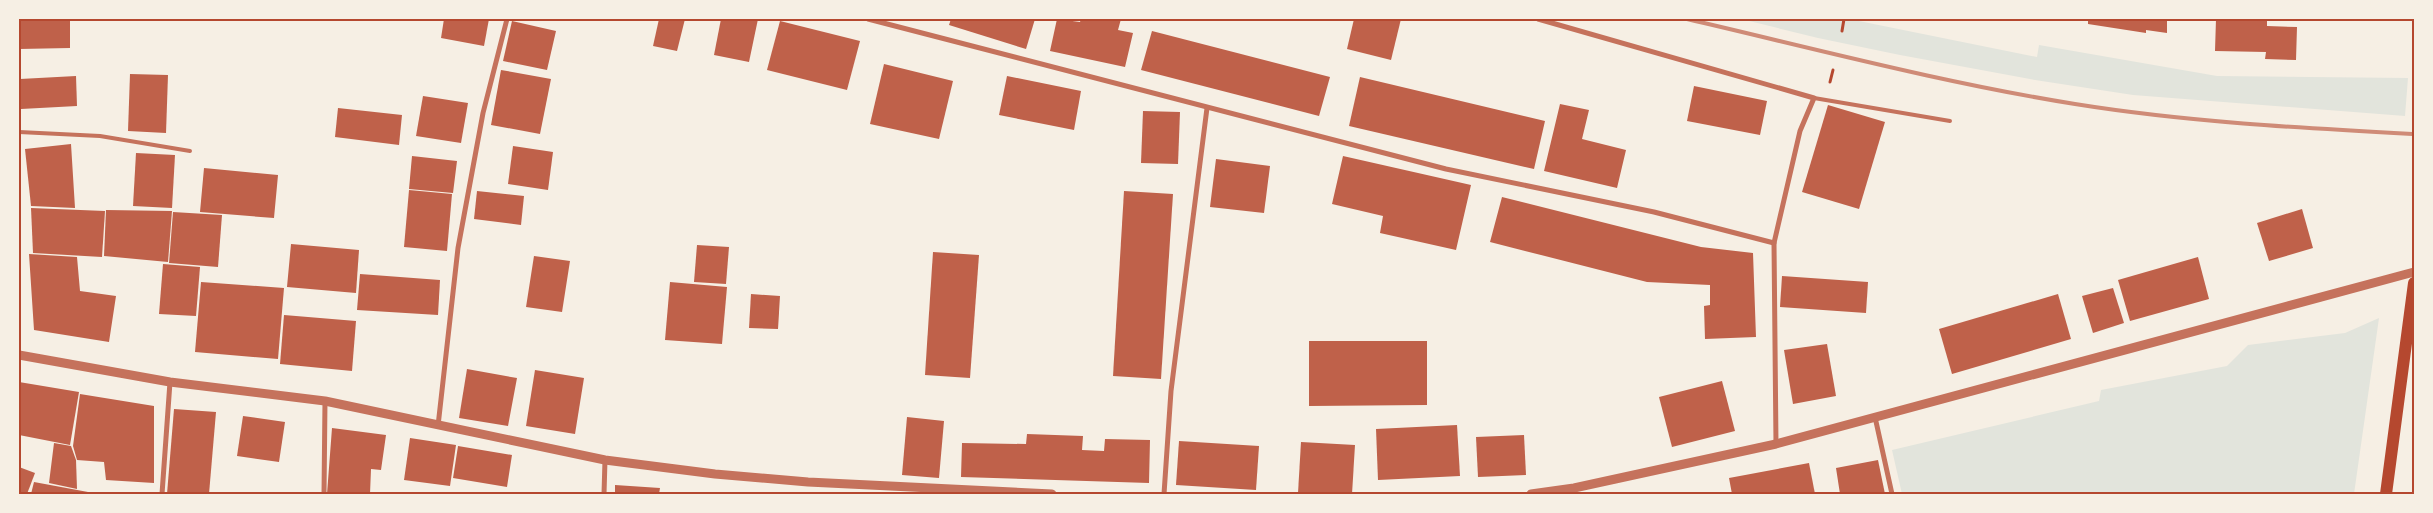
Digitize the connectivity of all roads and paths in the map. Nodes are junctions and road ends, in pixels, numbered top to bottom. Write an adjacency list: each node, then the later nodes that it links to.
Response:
1 (507, 19): 18 (street)
2 (868, 19): 7 (street)
3 (1538, 19): 6 (street)
4 (1844, 19): 5 (path)
5 (1842, 30)
6 (1814, 98): 8 (lane); 11 (street)
7 (1207, 108): 11 (street); 26 (street)
8 (1950, 121)
9 (19, 132): 10 (lane)
10 (190, 151)
11 (1774, 243): 19 (street)
12 (2414, 272): 17 (street)
13 (2414, 283): 29 (main road)
14 (19, 355): 15 (street)
15 (170, 382): 16 (street); 22 (street)
16 (325, 401): 18 (street); 23 (street)
17 (1875, 417): 19 (street); 28 (street)
18 (438, 426): 20 (street)
19 (1776, 444): 27 (street)
20 (605, 460): 21 (street); 24 (street)
21 (991, 493): 25 (street)
22 (162, 494)
23 (324, 494)
24 (604, 494)
25 (1052, 494)
26 (1164, 494)
27 (1531, 494)
28 (1892, 494)
29 (2386, 494)

